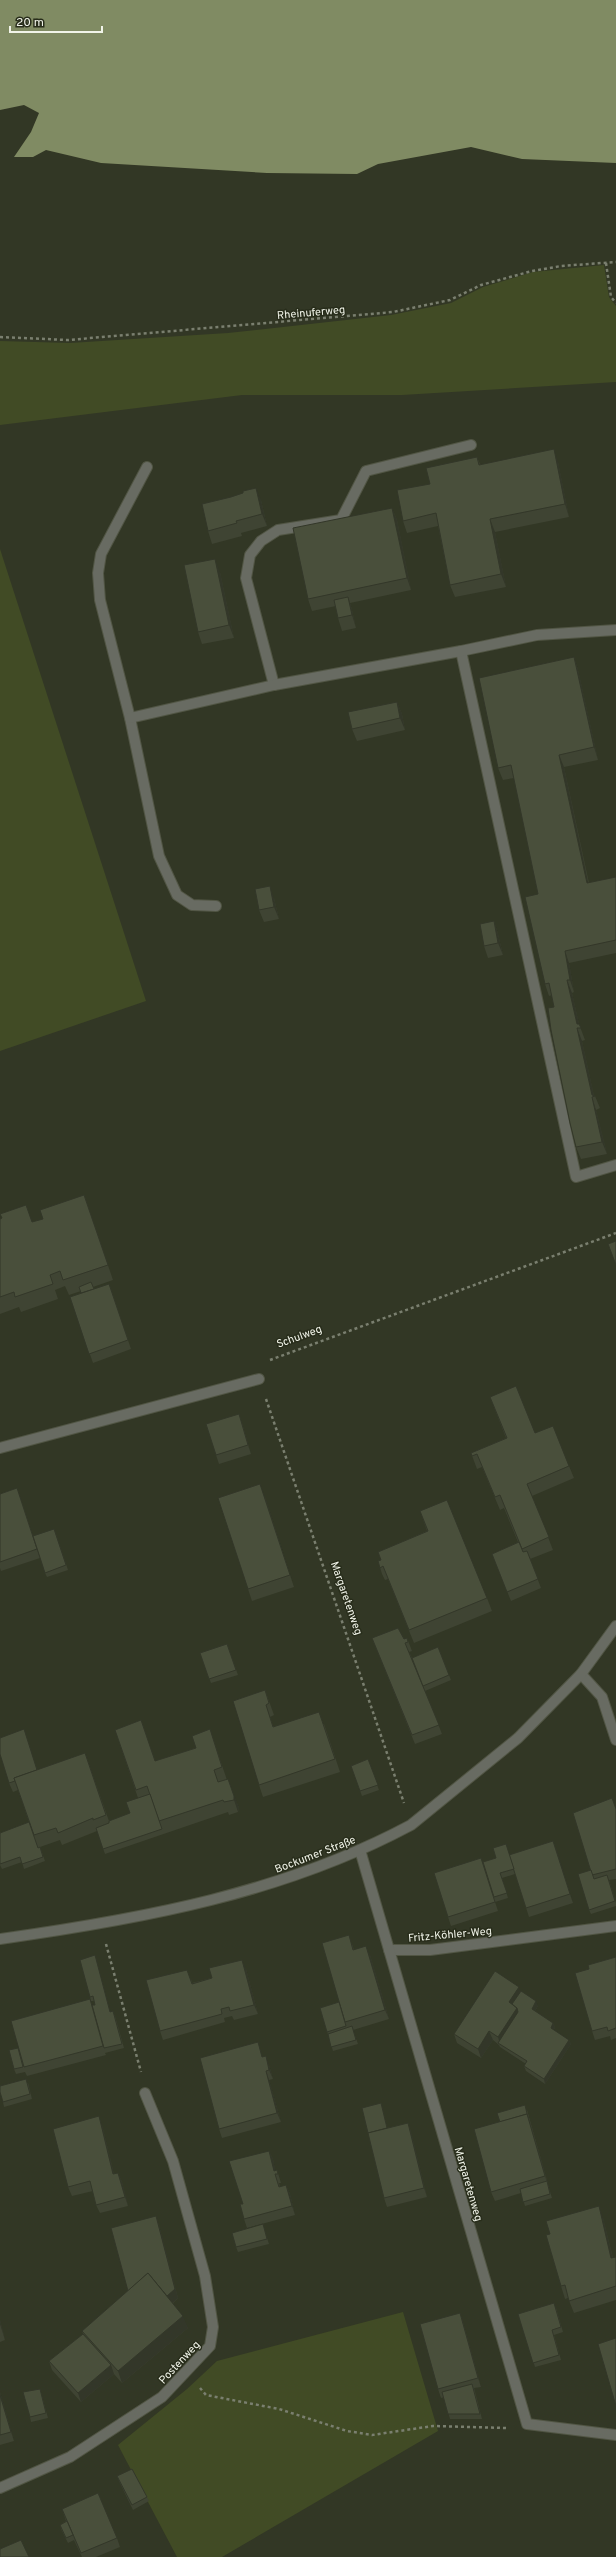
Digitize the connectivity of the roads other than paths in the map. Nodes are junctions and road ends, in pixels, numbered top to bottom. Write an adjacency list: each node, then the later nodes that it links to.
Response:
1 (471, 445): 5 (street)
2 (147, 467): 6 (street)
3 (616, 630): 4 (street)
4 (461, 652): 5 (street); 8 (street)
5 (274, 685): 6 (street)
6 (130, 718): 7 (street)
7 (216, 906)
8 (616, 1165)
9 (259, 1379): 10 (street)
10 (0, 1448)
11 (616, 1626): 12 (street, Bockumer Straße)
12 (581, 1674): 13 (street); 14 (street, Bockumer Straße)
13 (616, 1740)
14 (360, 1850): 16 (street, Bockumer Straße); 17 (street)
15 (616, 1926): 17 (street, Fritz-Köhler-Weg)
16 (0, 1938)
17 (389, 1950): 19 (street, Margaretenweg)
18 (145, 2094): 20 (street, Postenweg)
19 (616, 2436)
20 (0, 2488)

